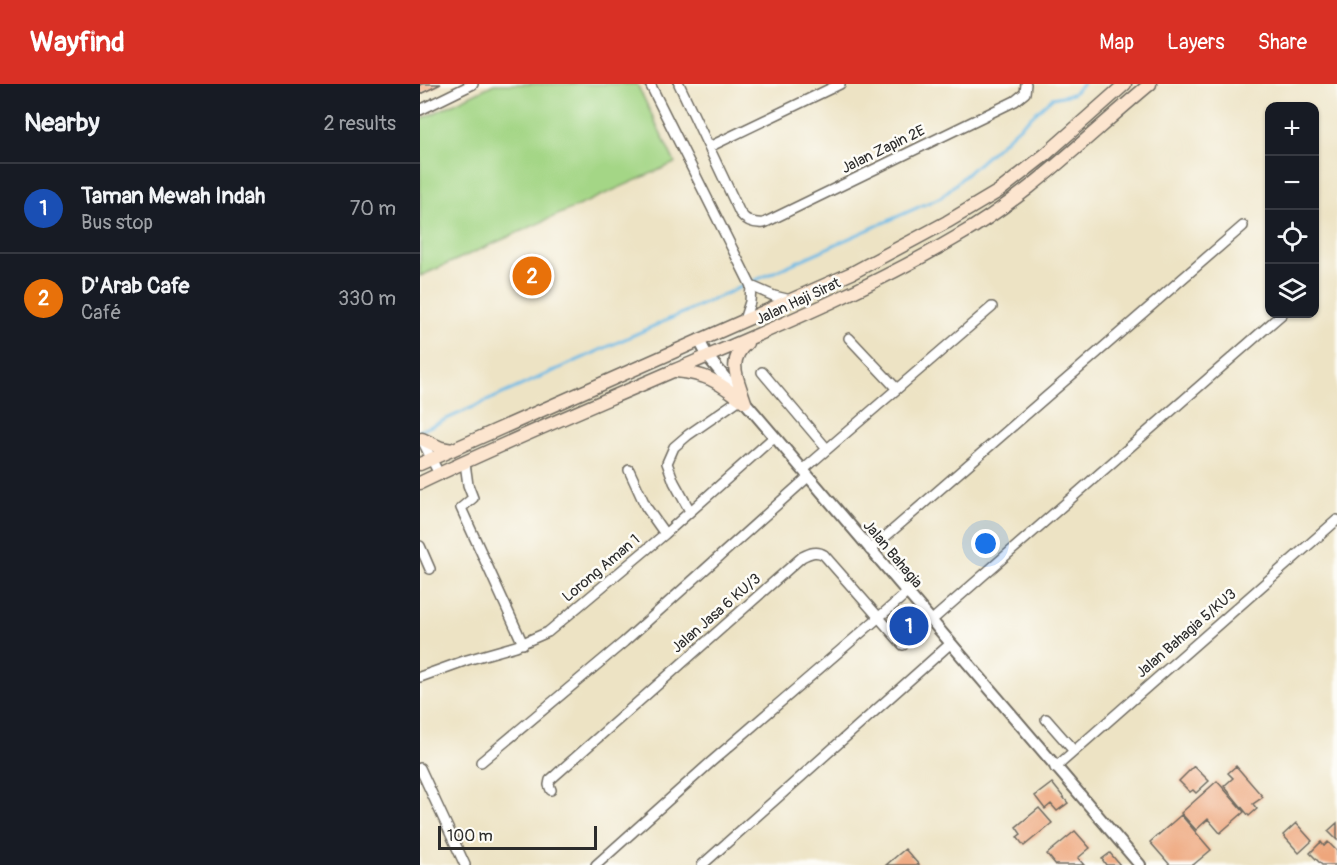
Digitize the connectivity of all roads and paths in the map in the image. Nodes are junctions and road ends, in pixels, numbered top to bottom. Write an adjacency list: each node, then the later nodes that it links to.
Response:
1 (473, 84): 8 (street)
2 (650, 84): 11 (street)
3 (679, 84): 9 (street)
4 (840, 84): 9 (street)
5 (1125, 84): 12 (main road, Jalan Haji Sirat)
6 (1150, 84): 16 (main road, Jalan Haji Sirat)
7 (1025, 89): 9 (street, Jalan Zapin 2E)
8 (420, 110)
9 (709, 147)
10 (1243, 226): 38 (street)
11 (751, 286): 12 (street); 15 (street)
12 (791, 300): 15 (main road, Jalan Haji Sirat)
13 (992, 307): 22 (street)
14 (1277, 318): 42 (street)
15 (744, 320): 18 (main road, Jalan Haji Sirat)
16 (752, 338): 19 (main road, Jalan Haji Sirat); 23 (main road)
17 (849, 338): 22 (street)
18 (699, 340): 19 (street, Jalan Bahagia); 27 (main road, Jalan Haji Sirat)
19 (708, 357): 20 (main road, Jalan Haji Sirat); 23 (street, Jalan Bahagia)
20 (674, 371): 23 (main road); 29 (main road, Jalan Haji Sirat)
21 (762, 372): 26 (street)
22 (897, 390): 26 (street)
23 (742, 400): 24 (street, Jalan Bahagia); 34 (street)
24 (774, 436): 32 (street, Jalan Bahagia); 34 (street, Lorong Aman 1)
25 (421, 437): 27 (main road); 28 (street)
26 (828, 449): 32 (street)
27 (452, 450): 28 (main road, Jalan Haji Sirat)
28 (424, 463): 31 (street); 33 (street)
29 (465, 463): 31 (main road, Jalan Haji Sirat); 43 (street)
30 (629, 470): 36 (street)
31 (439, 474): 33 (main road, Jalan Haji Sirat)
32 (805, 474): 38 (street, Jalan Bahagia); 49 (street)
33 (423, 481)
34 (690, 512): 36 (street, Lorong Aman 1)
35 (1337, 520): 48 (street, Jalan Bahagia 5/KU3)
36 (665, 534): 43 (street, Lorong Aman 1)
37 (420, 546): 39 (street)
38 (870, 550): 40 (street, Jalan Bahagia)
39 (430, 569)
40 (907, 593): 41 (street); 42 (street, Jalan Bahagia)
41 (879, 618): 45 (street, Jalan Jasa 6 KU/3); 52 (street, Jalan Jasa 6 KU/3); 54 (street)
42 (931, 621): 44 (street, Jalan Bahagia)
43 (523, 644): 46 (street, Lorong Aman 1)
44 (950, 644): 51 (street, Jalan Bahagia); 55 (street)
45 (903, 645)
46 (420, 677)
47 (1046, 719): 48 (street)
48 (1074, 751): 51 (street, Jalan Bahagia 5/KU3)
49 (481, 762)
50 (420, 768): 53 (street)
51 (1055, 768): 56 (street, Jalan Bahagia)
52 (551, 790)
53 (465, 865)
54 (596, 865)
55 (702, 865)
56 (1140, 865)

